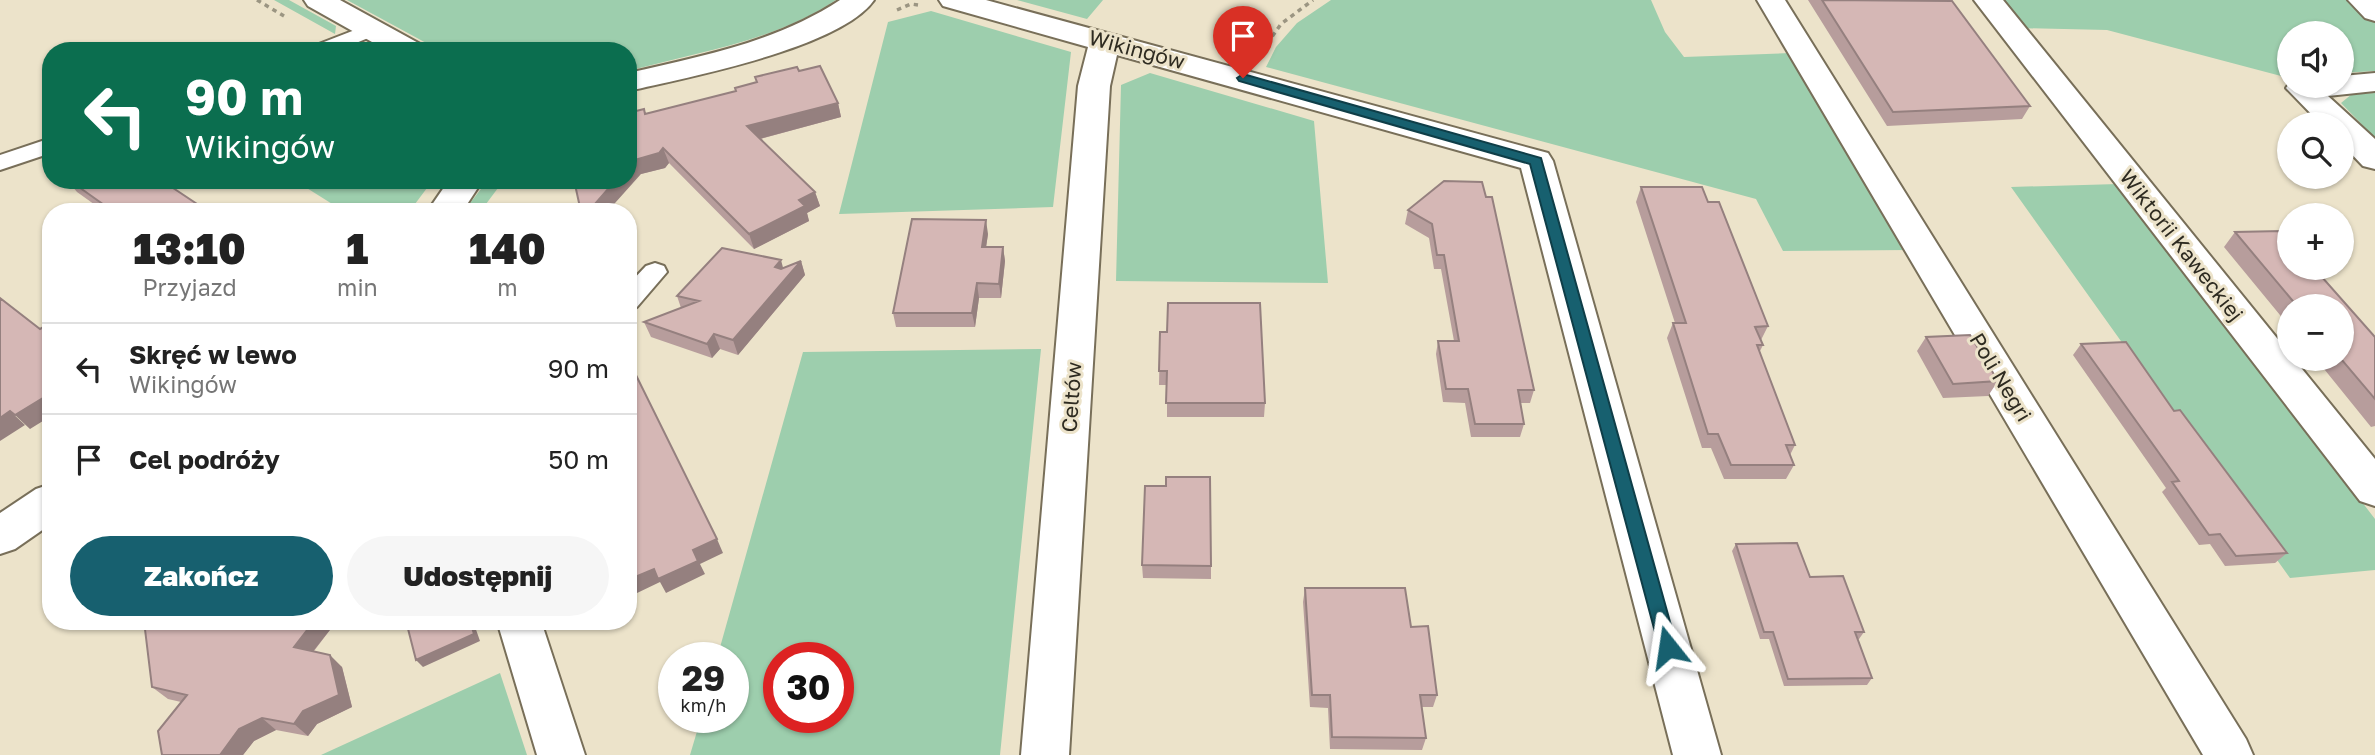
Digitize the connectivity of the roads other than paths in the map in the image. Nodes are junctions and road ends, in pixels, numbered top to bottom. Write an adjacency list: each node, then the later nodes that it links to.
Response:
1 (318, 0): 8 (street)
2 (860, 0): 12 (street)
3 (953, 0): 9 (street, Wikingów)
4 (1772, 0): 30 (street, Poli Negri)
5 (1989, 0): 23 (street, Wiktorii Kaweckiej)
6 (2361, 0): 7 (street)
7 (2375, 12)
8 (373, 29): 10 (lane); 11 (street)
9 (1105, 40): 28 (street, Celtów); 29 (street, Wikingów)
10 (340, 42)
11 (395, 42)
12 (637, 80)
13 (2375, 82): 14 (street)
14 (2354, 84)
15 (2312, 98): 16 (street)
16 (2327, 112)
17 (2354, 138): 19 (street)
18 (42, 148): 20 (lane)
19 (2375, 158)
20 (0, 163)
21 (655, 272): 22 (lane)
22 (637, 291)
23 (2375, 489)
24 (42, 507): 25 (street)
25 (0, 536)
26 (522, 630): 27 (street)
27 (561, 755)
28 (1045, 755)
29 (1698, 755)
30 (2229, 755)

